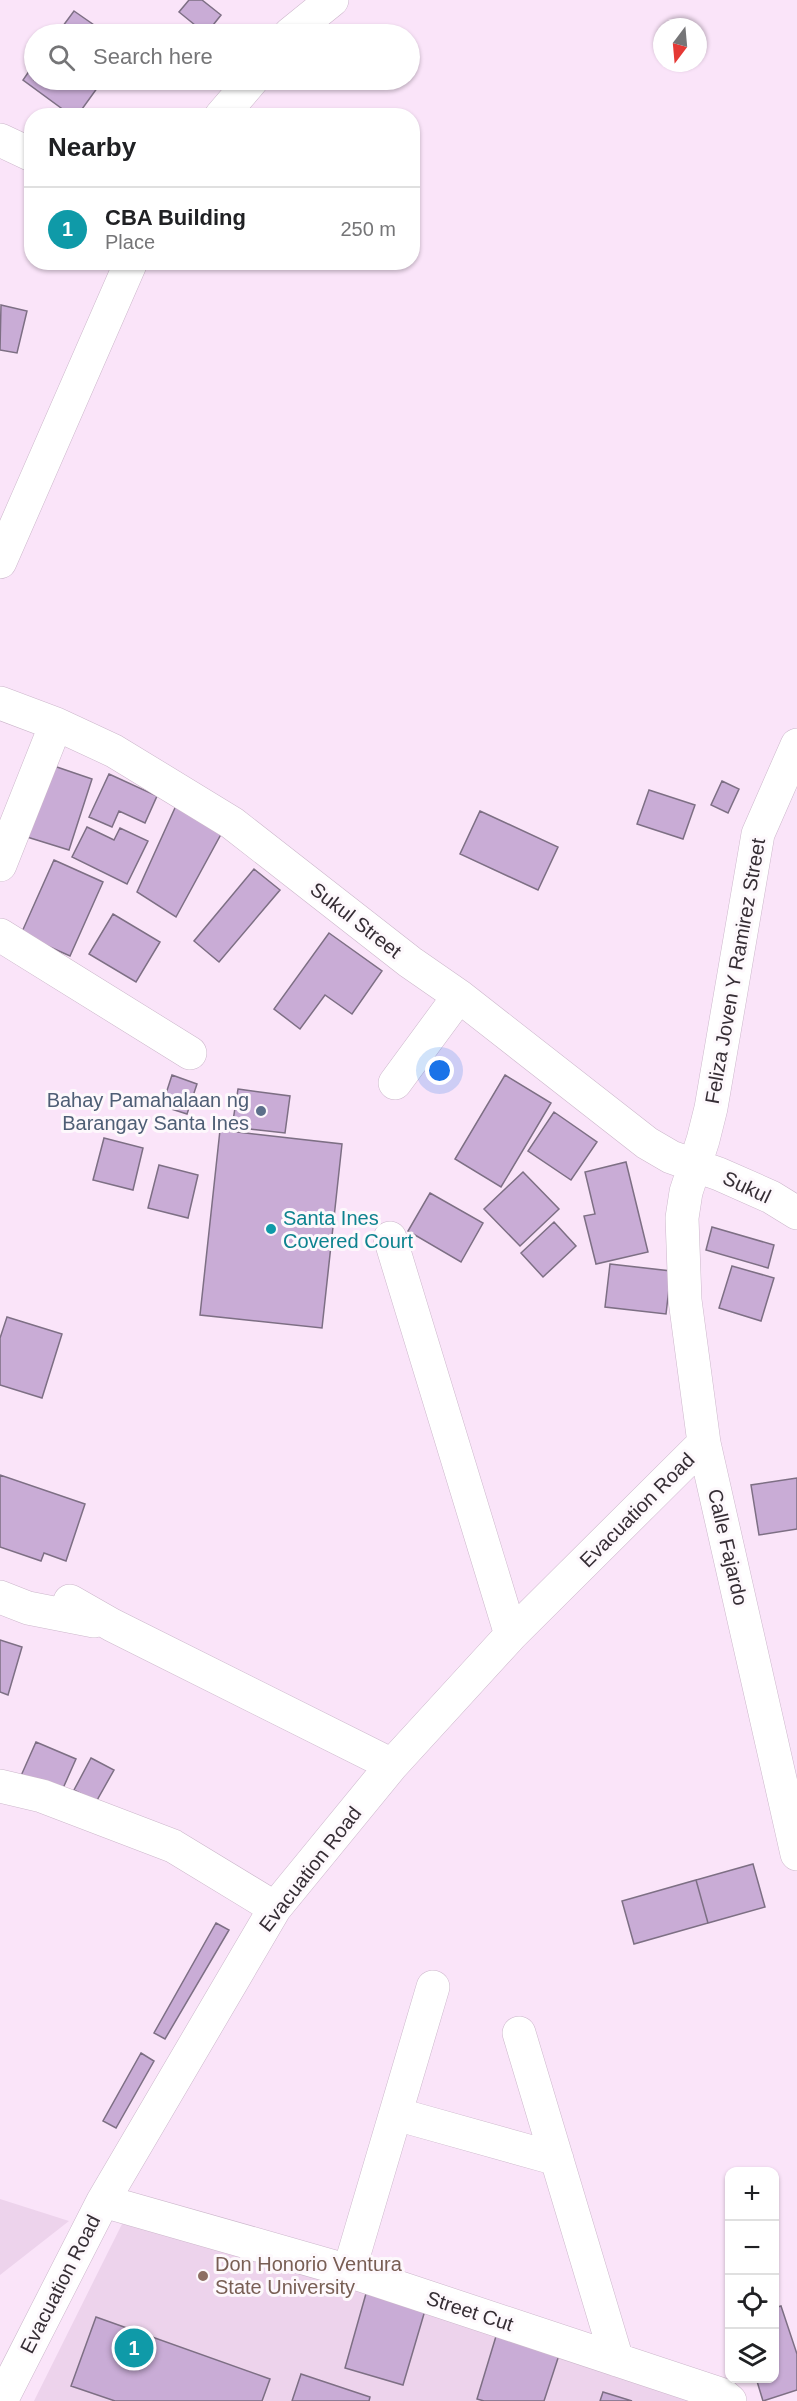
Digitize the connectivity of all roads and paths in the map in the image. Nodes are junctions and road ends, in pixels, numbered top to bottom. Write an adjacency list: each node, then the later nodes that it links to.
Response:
1 (332, 0): 2 (street)
2 (302, 24)
3 (243, 90): 4 (street)
4 (228, 108)
5 (0, 140): 6 (street)
6 (24, 150)
7 (128, 270): 8 (street)
8 (0, 562)
9 (0, 703): 10 (street, Sukul Street)
10 (56, 724): 12 (street); 14 (street, Sukul Street)
11 (797, 745): 17 (street, Feliza Joven Y Ramirez Street)
12 (0, 865)
13 (0, 935): 15 (street)
14 (459, 996): 16 (street); 17 (street, Sukul Street)
15 (190, 1053)
16 (395, 1083)
17 (694, 1166): 18 (street, Sukul); 20 (street, Calle Fajardo)
18 (797, 1212)
19 (390, 1238): 24 (street)
20 (704, 1443): 24 (street, Evacuation Road); 27 (street, Calle Fajardo)
21 (0, 1597): 23 (street)
22 (70, 1601): 23 (street)
23 (112, 1625): 25 (street)
24 (511, 1635): 25 (street, Evacuation Road)
25 (392, 1765): 28 (street, Evacuation Road)
26 (0, 1786): 28 (street)
27 (797, 1854)
28 (275, 1908): 33 (street, Evacuation Road)
29 (433, 1986): 31 (street)
30 (519, 2033): 32 (street)
31 (396, 2114): 32 (street); 34 (street)
32 (557, 2159): 35 (street)
33 (103, 2201): 34 (street, Street Cut); 36 (street, Evacuation Road)
34 (349, 2271): 35 (street, Street Cut)
35 (617, 2360): 37 (street, Street Cut)
36 (9, 2399)
37 (730, 2401)

